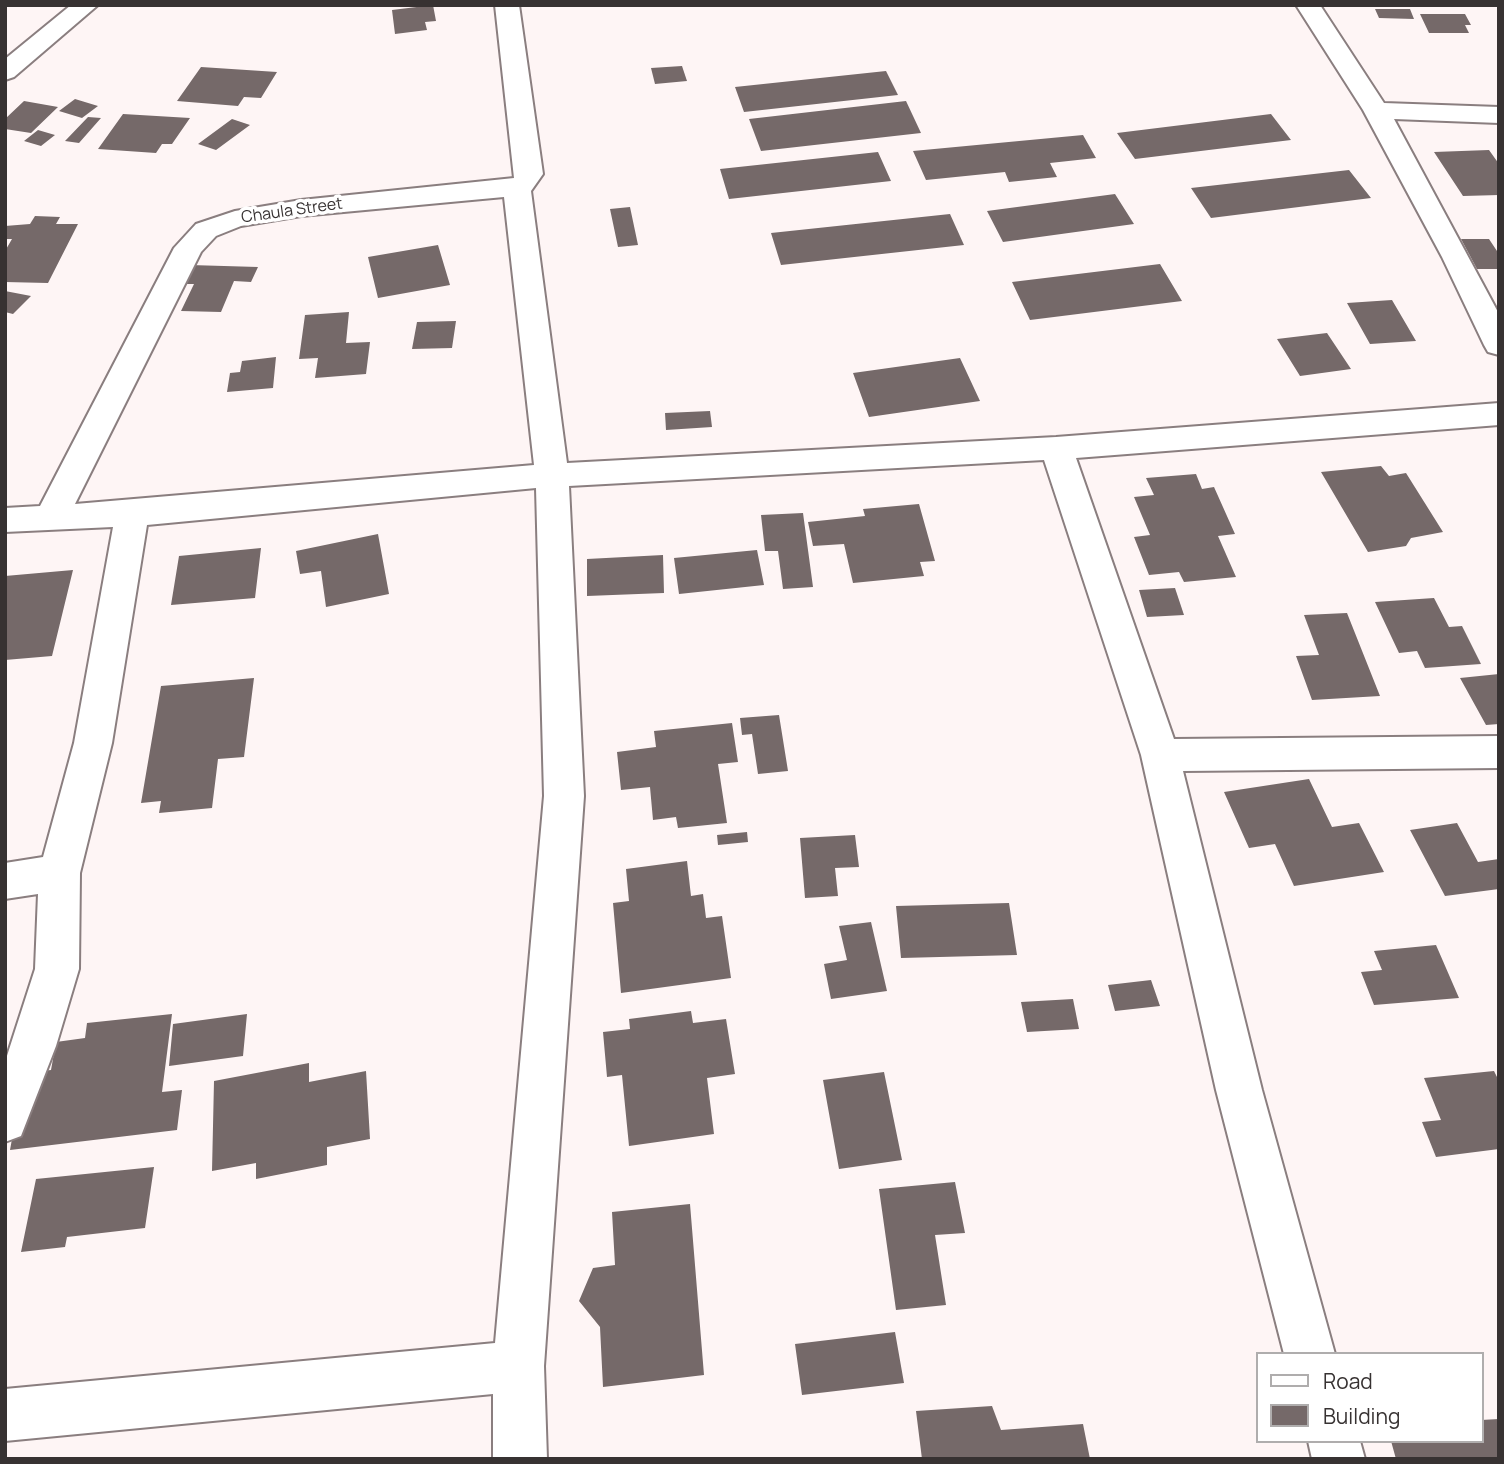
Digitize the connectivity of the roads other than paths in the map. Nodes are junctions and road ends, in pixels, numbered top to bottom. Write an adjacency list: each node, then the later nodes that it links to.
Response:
1 (86, 5): 4 (street)
2 (507, 5): 7 (street)
3 (1308, 5): 5 (street)
4 (5, 72)
5 (1376, 110): 6 (street); 8 (street)
6 (1499, 115)
7 (517, 188): 11 (street); 13 (street, Chaula Street)
8 (1499, 345)
9 (1499, 414): 10 (street)
10 (1056, 448): 11 (street); 16 (street)
11 (552, 475): 12 (street); 21 (street)
12 (132, 513): 13 (street); 17 (street)
13 (52, 516): 14 (street)
14 (5, 520)
15 (1499, 752): 16 (street)
16 (1160, 755): 20 (street)
17 (60, 873): 18 (street); 19 (street)
18 (5, 881)
19 (5, 1120)
20 (1309, 1352)
21 (518, 1366): 22 (street); 23 (street)
22 (5, 1415)
23 (520, 1459)

